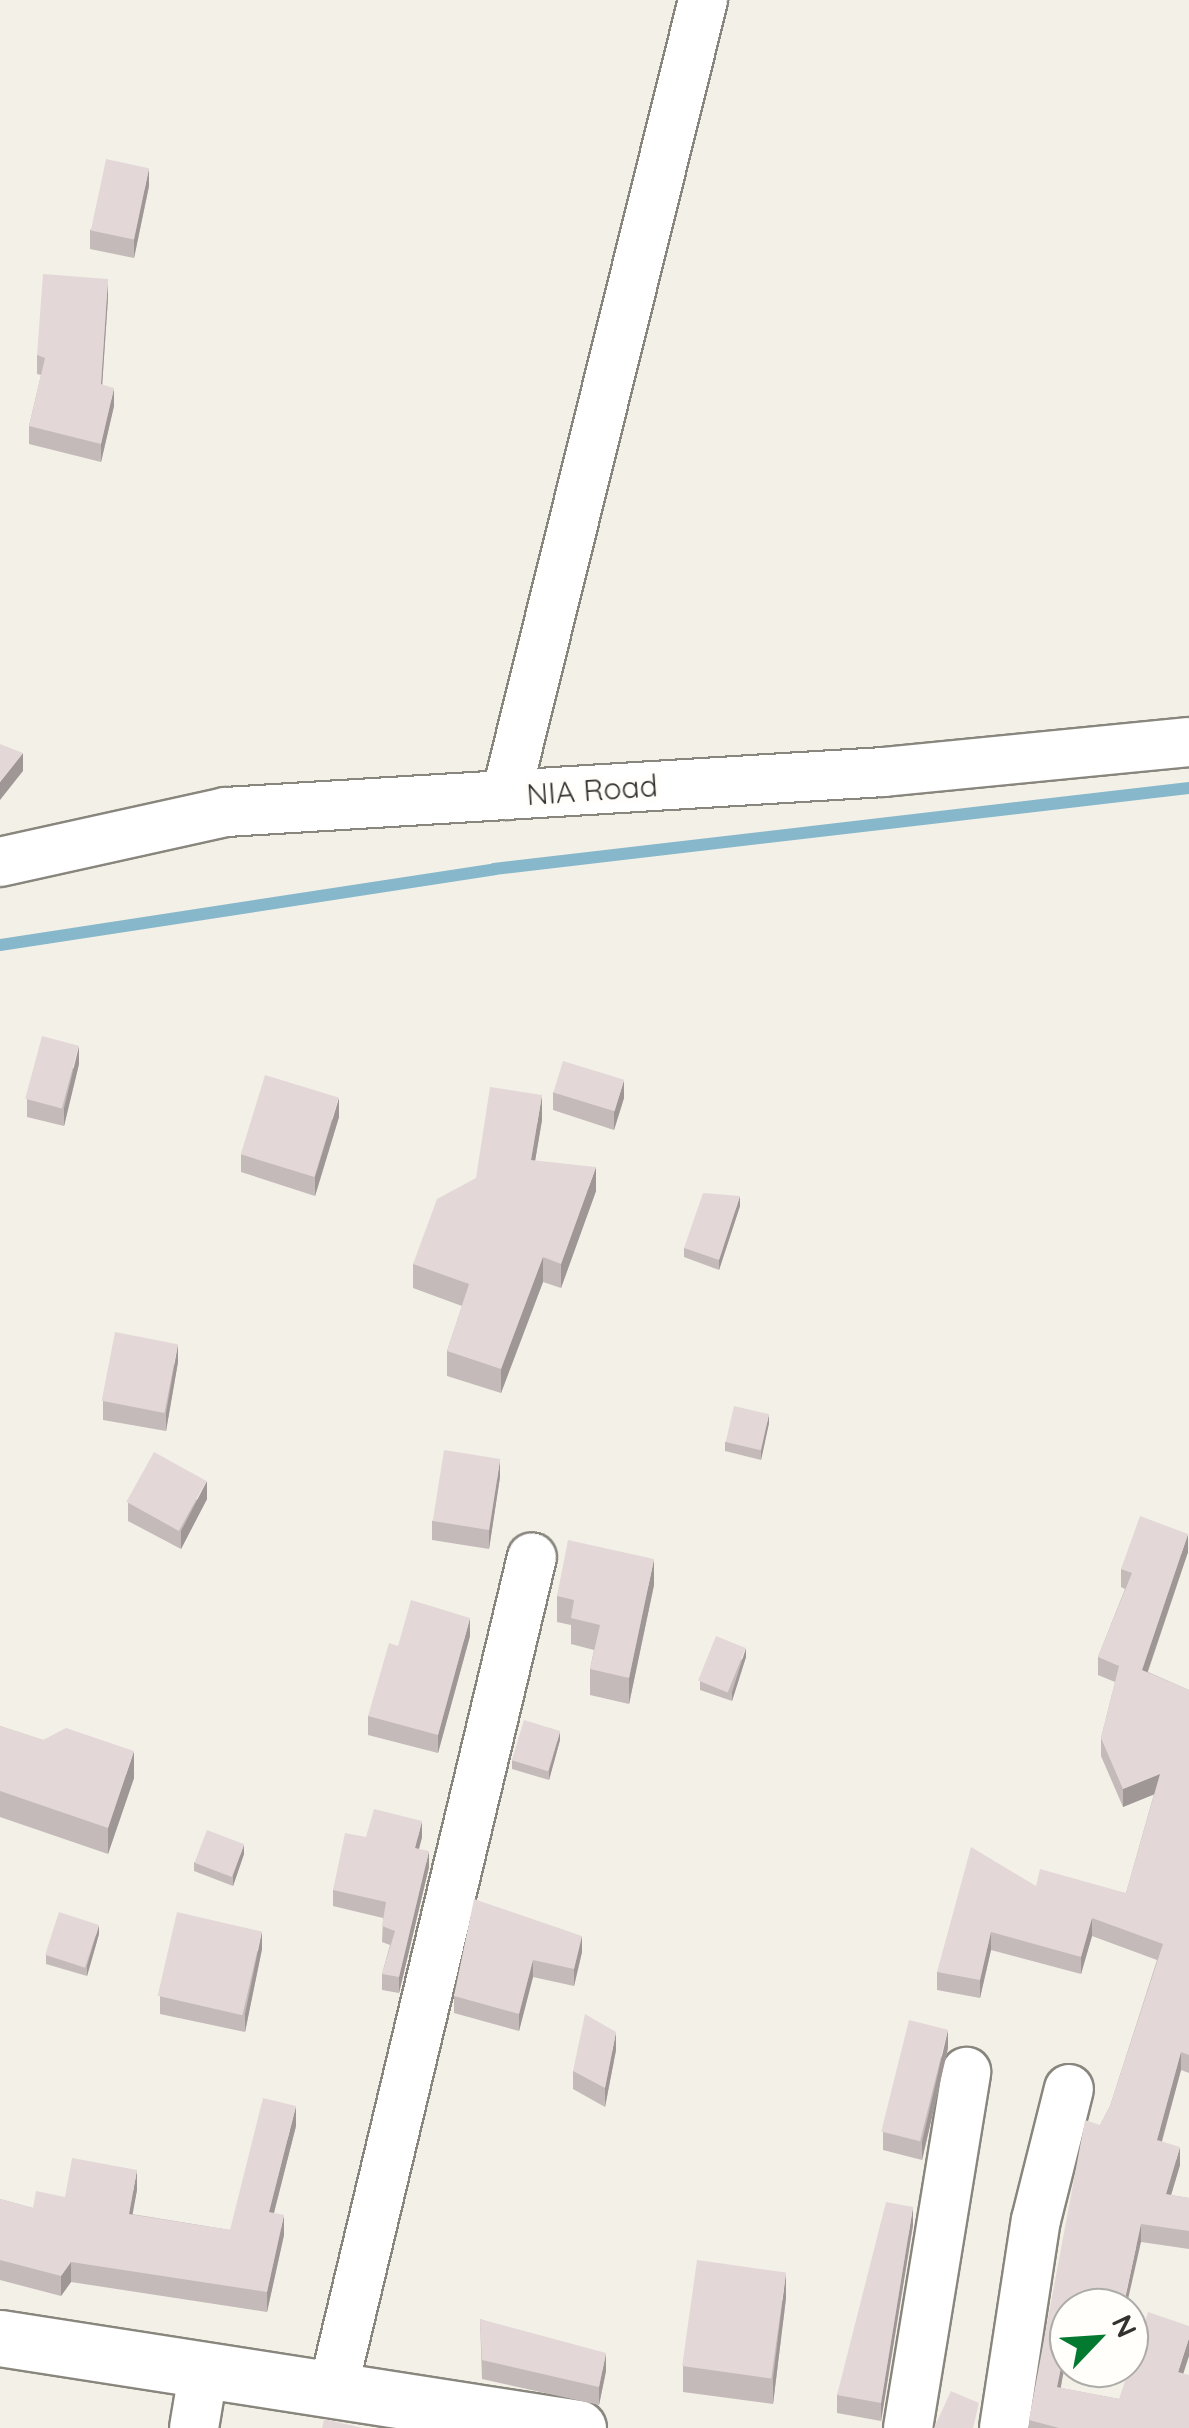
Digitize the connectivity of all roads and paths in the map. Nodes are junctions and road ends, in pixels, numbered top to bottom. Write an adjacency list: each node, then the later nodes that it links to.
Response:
1 (702, 0): 3 (street)
2 (1189, 742): 3 (street, NIA Road)
3 (506, 795): 4 (street, NIA Road)
4 (0, 862)
5 (532, 1557): 10 (street)
6 (966, 2072): 13 (street)
7 (1069, 2089): 14 (street)
8 (0, 2338): 9 (main road)
9 (204, 2368): 10 (main road); 11 (street)
10 (333, 2389): 12 (main road)
11 (194, 2428)
12 (578, 2428)
13 (908, 2428)
14 (1004, 2428)

